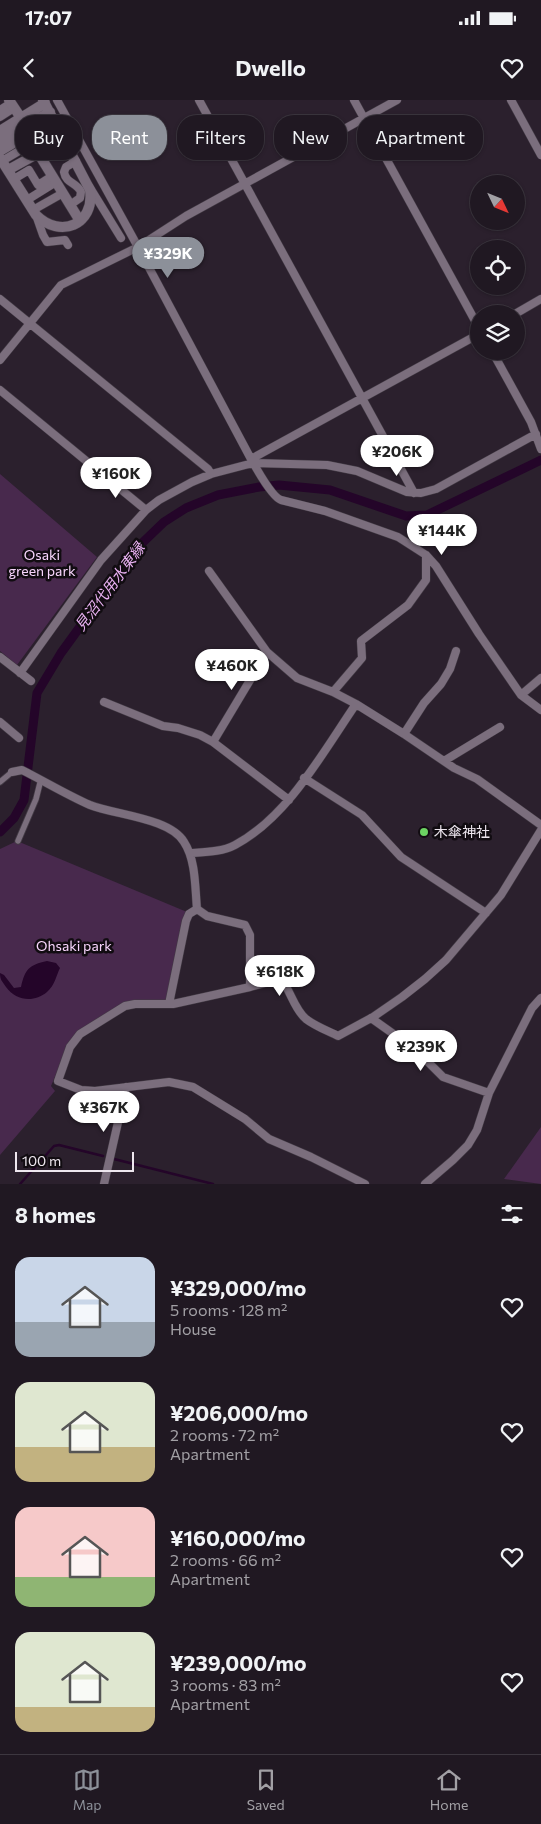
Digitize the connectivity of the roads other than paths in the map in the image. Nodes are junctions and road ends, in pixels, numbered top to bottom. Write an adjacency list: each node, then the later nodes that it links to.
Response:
1 (57, 100): 37 (street)
2 (200, 100): 28 (street)
3 (354, 100): 11 (street)
4 (397, 100): 12 (street)
5 (511, 100): 20 (street)
6 (13, 103): 7 (street); 9 (street); 13 (street)
7 (0, 110)
8 (50, 112): 10 (street); 17 (street); 19 (street)
9 (19, 115)
10 (36, 115)
11 (362, 115)
12 (371, 115)
13 (0, 116)
14 (15, 121): 16 (street)
15 (357, 123): 28 (street)
16 (0, 130)
17 (0, 141)
18 (15, 150): 19 (street)
19 (1, 156): 25 (street)
20 (541, 156)
21 (29, 160): 25 (street)
22 (42, 160): 26 (street)
23 (387, 160): 43 (street)
24 (76, 161): 27 (street); 32 (street)
25 (11, 175): 26 (street); 31 (street)
26 (54, 179): 29 (street); 30 (street)
27 (88, 184): 34 (street); 35 (street)
28 (246, 184): 37 (street); 49 (street)
29 (63, 193): 30 (street); 32 (street)
30 (46, 199): 31 (street); 33 (street)
31 (27, 200): 33 (street)
32 (70, 205): 34 (street)
33 (35, 212): 34 (street); 36 (street)
34 (80, 221)
35 (121, 238)
36 (68, 245)
37 (138, 247): 39 (street); 52 (street)
38 (80, 266): 39 (street)
39 (84, 274): 44 (street)
40 (0, 299): 44 (street)
41 (541, 299): 42 (street)
42 (525, 308)
43 (470, 312)
44 (30, 324): 46 (street); 53 (street)
45 (470, 339): 49 (street)
46 (0, 360)
47 (497, 360): 50 (street)
48 (0, 390): 55 (street)
49 (362, 398): 52 (street); 54 (street)
50 (536, 434): 51 (street); 54 (street)
51 (541, 449)
52 (252, 461): 53 (street); 54 (street); 56 (street)
53 (211, 474): 55 (street)
54 (414, 493)
55 (146, 510): 61 (street)
56 (426, 555): 64 (street); 65 (street)
57 (209, 571): 59 (street)
58 (456, 651): 71 (street)
59 (267, 652): 64 (street); 73 (street)
60 (0, 657): 61 (street)
61 (20, 673): 63 (street)
62 (541, 678): 65 (street)
63 (30, 681)
64 (333, 692): 67 (street)
65 (521, 695): 68 (street)
66 (104, 702): 73 (street)
67 (356, 704): 71 (street); 76 (street)
68 (541, 710)
69 (0, 722): 72 (street)
70 (500, 727): 74 (street)
71 (404, 734): 74 (street)
72 (19, 738)
73 (213, 742): 79 (street)
74 (444, 761): 80 (street)
75 (12, 772): 77 (street); 78 (street)
76 (304, 778): 79 (street); 85 (street)
77 (38, 780): 82 (street); 83 (street)
78 (0, 782)
79 (289, 800): 83 (street)
80 (541, 825)
81 (541, 830): 85 (street)
82 (18, 841)
83 (190, 853): 84 (street)
84 (197, 909): 86 (street); 88 (street)
85 (486, 913): 89 (street)
86 (250, 987): 88 (street); 89 (street)
87 (541, 998): 91 (street)
88 (169, 1004): 90 (street)
89 (371, 1018): 91 (street)
90 (126, 1087): 92 (street); 93 (street)
91 (489, 1093): 94 (street)
92 (104, 1184)
93 (365, 1184)
94 (425, 1184)

